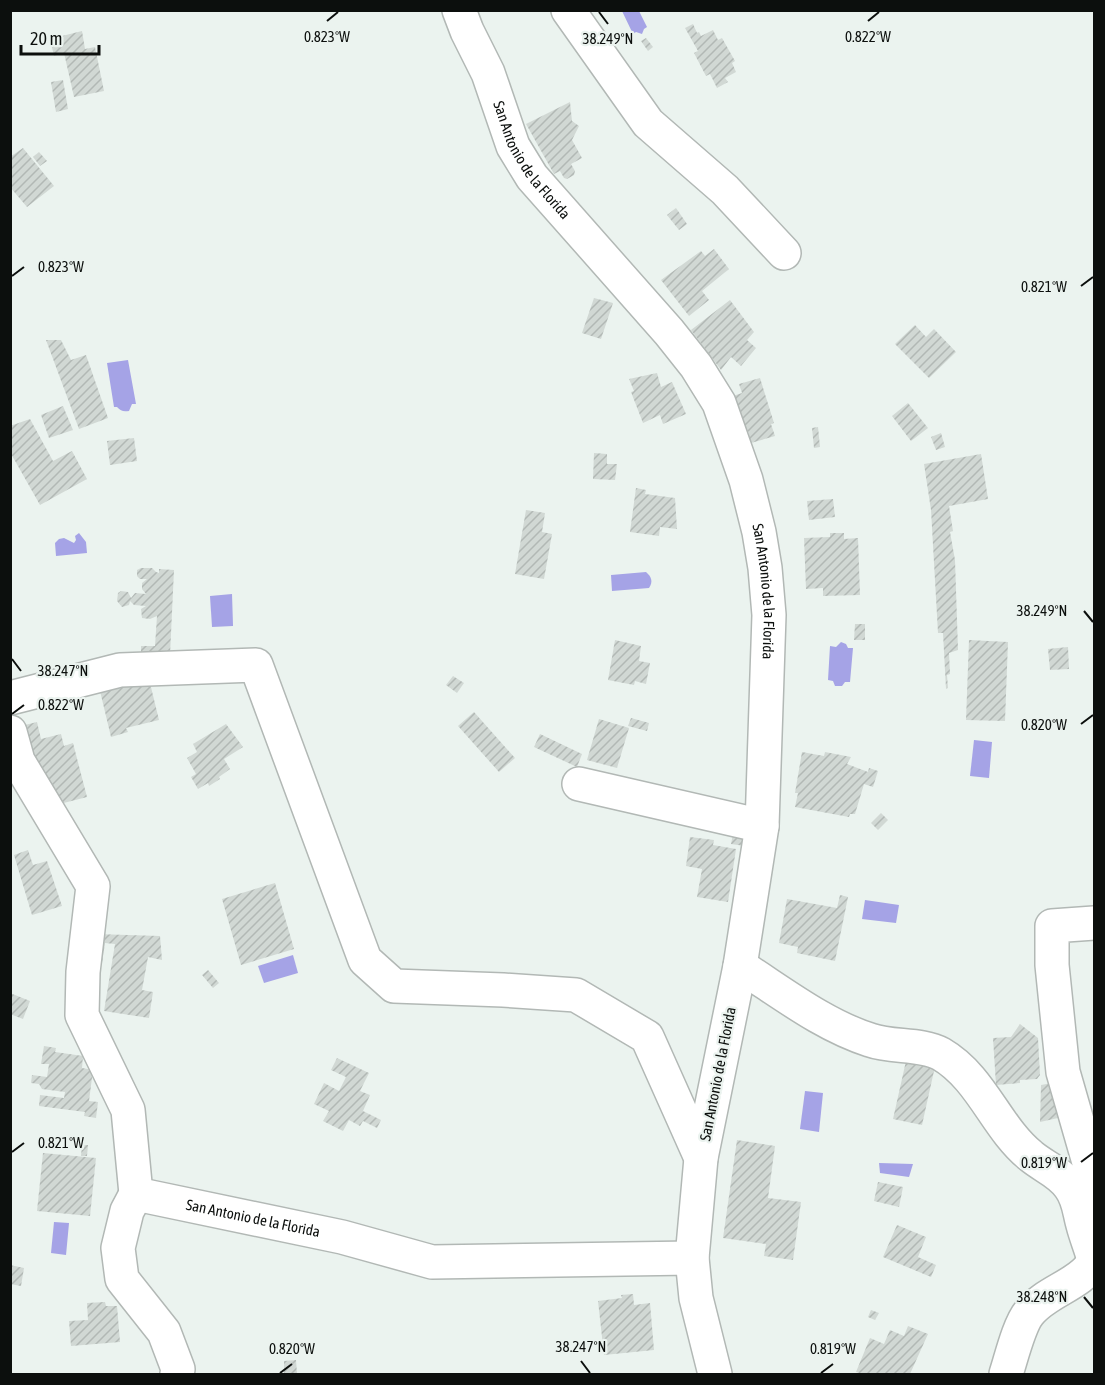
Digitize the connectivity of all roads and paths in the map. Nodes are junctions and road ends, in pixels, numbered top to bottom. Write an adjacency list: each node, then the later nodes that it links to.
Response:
1 (459, 10): 7 (street, San Antonio de la Florida)
2 (568, 10): 3 (street)
3 (784, 253)
4 (10, 698): 10 (street)
5 (10, 732): 12 (street)
6 (579, 784): 7 (street)
7 (762, 826): 9 (street, San Antonio de la Florida)
8 (1095, 923): 11 (street)
9 (740, 966): 10 (street, San Antonio de la Florida); 14 (street)
10 (701, 1158): 13 (street, San Antonio de la Florida)
11 (1095, 1180)
12 (136, 1194): 13 (street, San Antonio de la Florida); 15 (street)
13 (692, 1258): 16 (street, San Antonio de la Florida)
14 (1095, 1260): 17 (street)
15 (177, 1374)
16 (715, 1374)
17 (1006, 1374)

